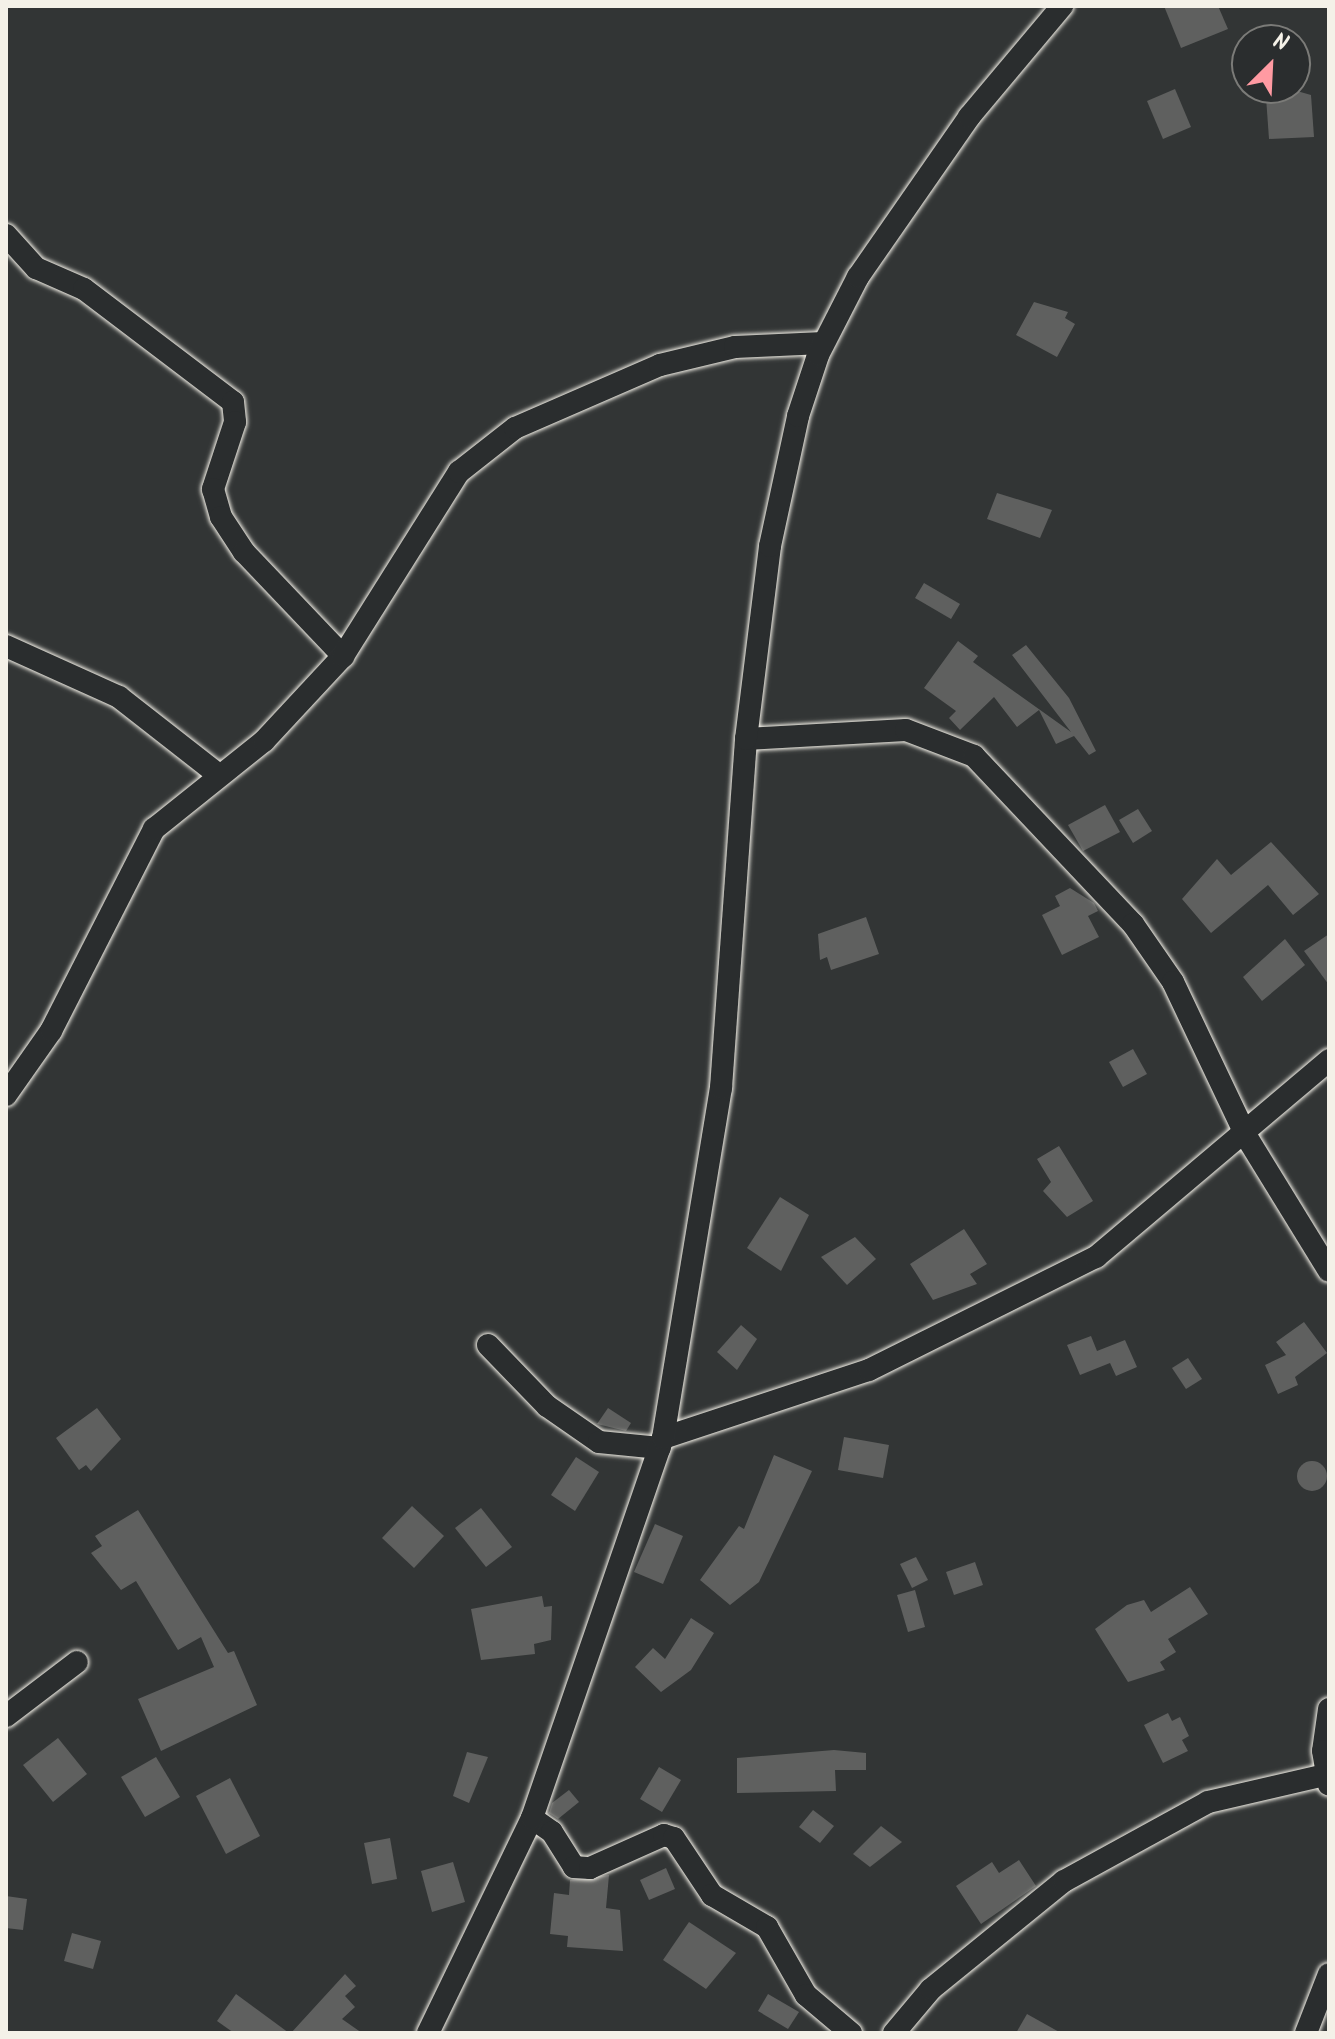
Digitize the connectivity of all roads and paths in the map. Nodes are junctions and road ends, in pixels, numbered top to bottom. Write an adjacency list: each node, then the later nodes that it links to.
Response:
1 (1062, 6): 3 (street)
2 (6, 235): 5 (street)
3 (823, 343): 5 (street); 6 (street)
4 (6, 646): 7 (street)
5 (343, 656): 7 (street)
6 (746, 739): 10 (street); 13 (street)
7 (219, 775): 9 (street)
8 (1329, 1060): 10 (street)
9 (6, 1095)
10 (1246, 1136): 11 (street); 13 (street)
11 (1329, 1271)
12 (488, 1345): 13 (street)
13 (661, 1443): 18 (street)
14 (77, 1662): 16 (street)
15 (1329, 1709): 17 (street)
16 (6, 1716)
17 (1328, 1777): 20 (street)
18 (532, 1818): 21 (street); 22 (street)
19 (1329, 1974): 23 (street)
20 (900, 2031)
21 (428, 2033)
22 (851, 2033)
23 (1306, 2033)

